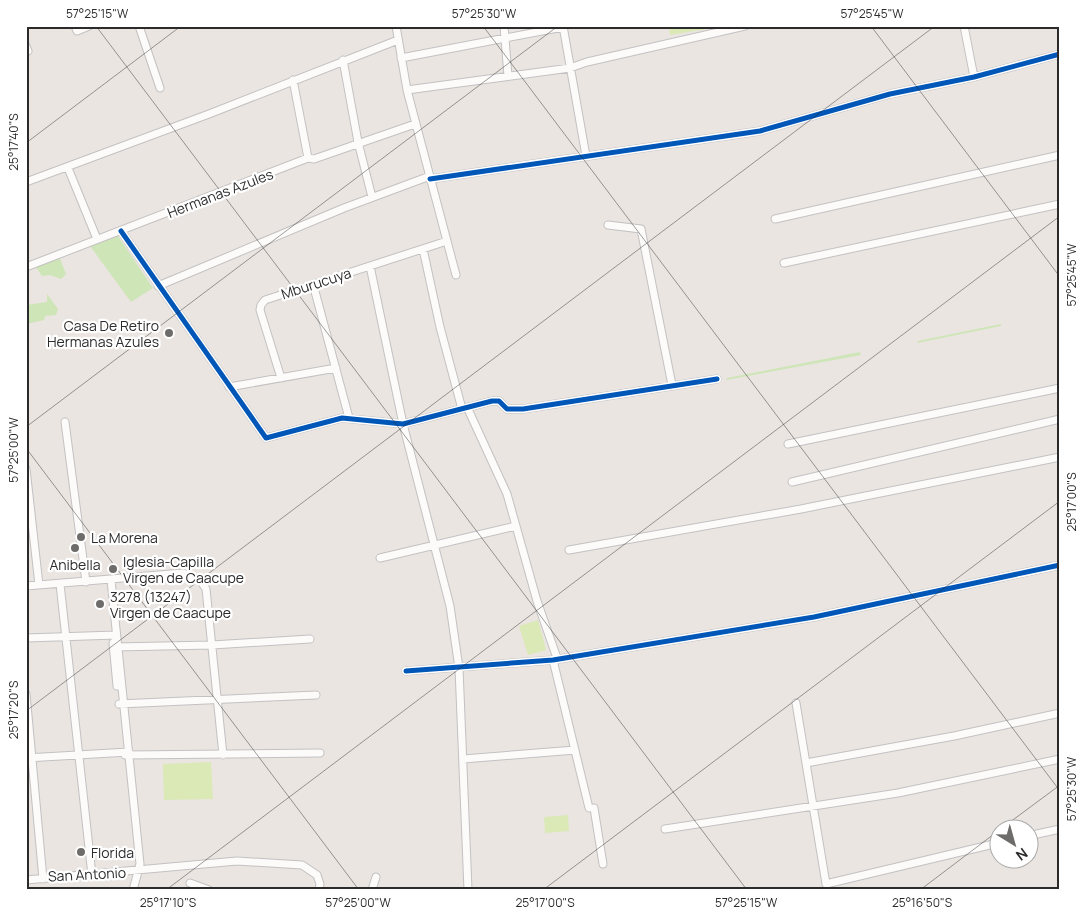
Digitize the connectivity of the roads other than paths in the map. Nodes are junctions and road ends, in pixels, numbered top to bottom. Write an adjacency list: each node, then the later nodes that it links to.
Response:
1 (75, 26): 2 (street)
2 (89, 26)
3 (139, 26): 20 (street)
4 (396, 26): 10 (street)
5 (504, 26): 9 (street)
6 (744, 26): 16 (street)
7 (964, 26): 18 (street)
8 (563, 27): 9 (street); 16 (street)
9 (506, 38): 14 (street); 17 (street)
10 (398, 40): 14 (street); 15 (street)
11 (26, 46): 12 (street)
12 (26, 52)
13 (1060, 54): 18 (street)
14 (401, 58): 21 (street)
15 (343, 60): 19 (street); 23 (street)
16 (570, 68): 17 (street); 25 (street)
17 (508, 76): 21 (street)
18 (974, 77): 25 (street)
19 (293, 80): 26 (street); 27 (street)
20 (160, 88)
21 (407, 90): 22 (street)
22 (416, 124): 23 (street, Hermanas Azules); 28 (street)
23 (358, 142): 26 (street, Hermanas Azules); 30 (street)
24 (1060, 155): 32 (street)
25 (586, 156): 28 (street)
26 (308, 158): 34 (street, Hermanas Azules)
27 (68, 168): 29 (street); 35 (street)
28 (430, 178): 30 (street); 36 (street)
29 (26, 182)
30 (372, 197): 43 (street)
31 (1060, 204): 38 (street)
32 (775, 219)
33 (608, 225): 47 (street)
34 (121, 231): 35 (street, Hermanas Azules); 43 (street)
35 (96, 239): 40 (street, Hermanas Azules)
36 (447, 241): 37 (street, Mburucuya); 41 (street)
37 (423, 249): 39 (street, Mburucuya); 50 (street)
38 (784, 263)
39 (370, 266): 42 (street, Mburucuya); 54 (street)
40 (26, 267)
41 (456, 275)
42 (313, 284): 44 (street); 45 (street, Mburucuya)
43 (158, 286): 48 (street)
44 (336, 368): 45 (street); 51 (street)
45 (281, 378): 48 (street)
46 (717, 379): 47 (street)
47 (672, 385): 50 (street)
48 (229, 386): 51 (street)
49 (1060, 388): 55 (street)
50 (464, 408): 54 (street); 59 (street)
51 (349, 418): 54 (street)
52 (1060, 419): 58 (street)
53 (65, 422): 65 (street)
54 (403, 424): 60 (street)
55 (788, 444)
56 (1060, 457): 61 (street)
57 (26, 469): 67 (street)
58 (792, 482)
59 (516, 526): 60 (street); 74 (street)
60 (434, 545): 62 (street); 75 (street)
61 (569, 550)
62 (380, 558)
63 (1060, 565): 74 (street)
64 (111, 580): 65 (street); 72 (street); 73 (street)
65 (86, 582): 66 (street)
66 (60, 584): 67 (street); 69 (street)
67 (39, 585): 68 (street)
68 (26, 586)
69 (65, 637): 70 (street); 72 (street); 86 (street)
70 (26, 638)
71 (310, 639): 73 (street)
72 (116, 642): 73 (street); 81 (street)
73 (212, 645): 79 (street)
74 (555, 659): 75 (street); 83 (street)
75 (459, 668): 76 (street); 89 (street)
76 (406, 671)
77 (26, 694): 88 (street, San Antonio)
78 (316, 695): 79 (street)
79 (218, 699): 81 (street); 87 (street)
80 (796, 703): 91 (street)
81 (122, 704): 85 (street)
82 (1060, 713): 91 (street)
83 (574, 750): 89 (street); 97 (street)
84 (320, 753): 87 (street)
85 (127, 754): 86 (street); 87 (street); 98 (street)
86 (78, 755): 88 (street); 99 (street)
87 (223, 755)
88 (29, 758): 101 (street, San Antonio)
89 (463, 759): 108 (street)
90 (1060, 759): 92 (street)
91 (806, 763): 92 (street)
92 (813, 805): 93 (street); 96 (street)
93 (665, 829)
94 (1060, 829): 95 (street)
95 (1038, 834)
96 (988, 845)
97 (603, 864)
98 (137, 870): 99 (street, San Antonio); 104 (street); 106 (street, San Antonio)
99 (92, 875): 101 (street, San Antonio)
100 (376, 877): 107 (street)
101 (43, 879): 102 (street)
102 (26, 880)
103 (190, 883): 105 (street)
104 (133, 890)
105 (209, 890)
106 (318, 890)
107 (372, 890)
108 (468, 890)

